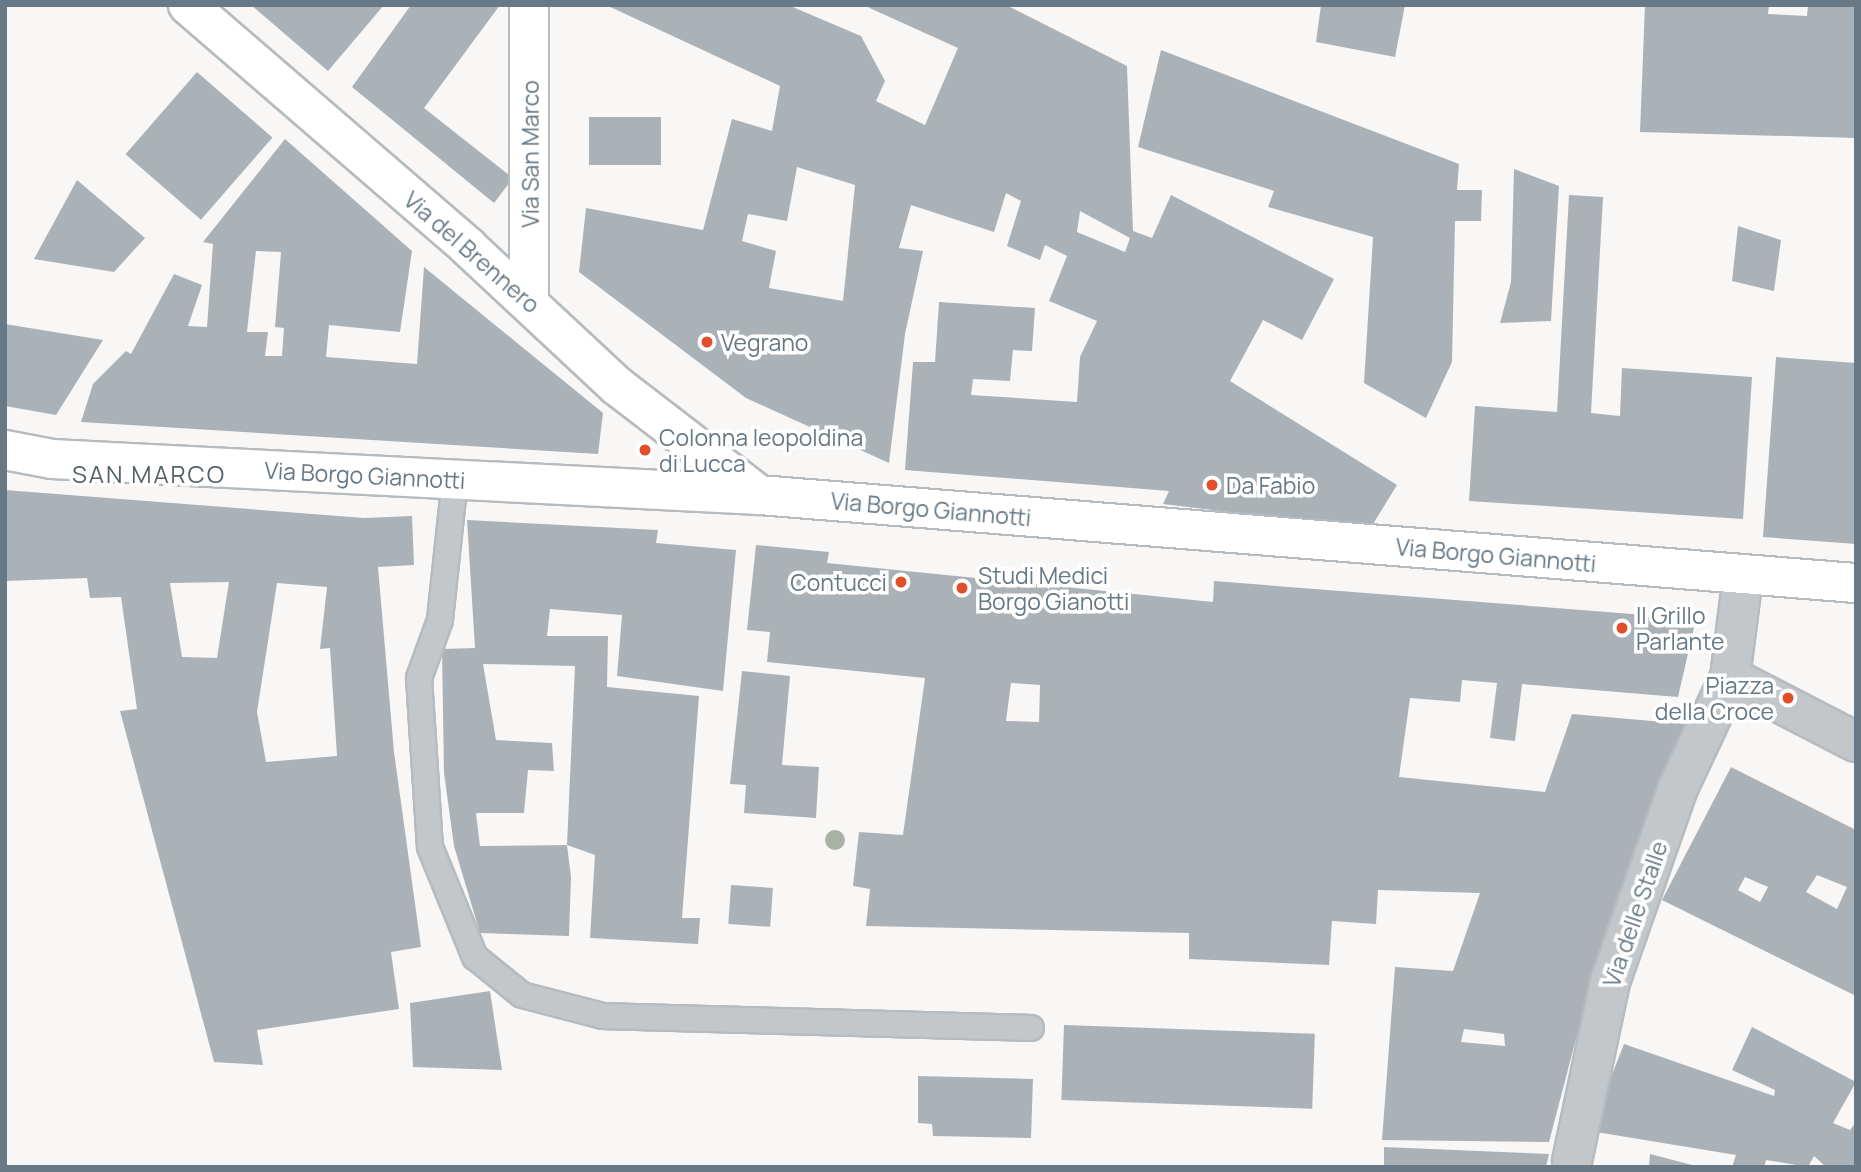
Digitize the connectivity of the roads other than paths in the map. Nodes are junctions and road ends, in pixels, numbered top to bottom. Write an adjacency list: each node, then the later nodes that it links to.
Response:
1 (188, 5): 3 (street, Via del Brennero)
2 (529, 5): 3 (street, Via San Marco)
3 (529, 302): 6 (street, Via del Brennero)
4 (5, 450): 5 (street, Via Borgo Giannotti)
5 (454, 480): 6 (street, Via Borgo Giannotti); 11 (lane)
6 (759, 495): 7 (street, Via Borgo Giannotti)
7 (1743, 576): 8 (street, Via Borgo Giannotti); 9 (street)
8 (1856, 583)
9 (1730, 677): 10 (street); 12 (street, Via delle Stalle)
10 (1856, 742)
11 (1031, 1028)
12 (1572, 1161)

